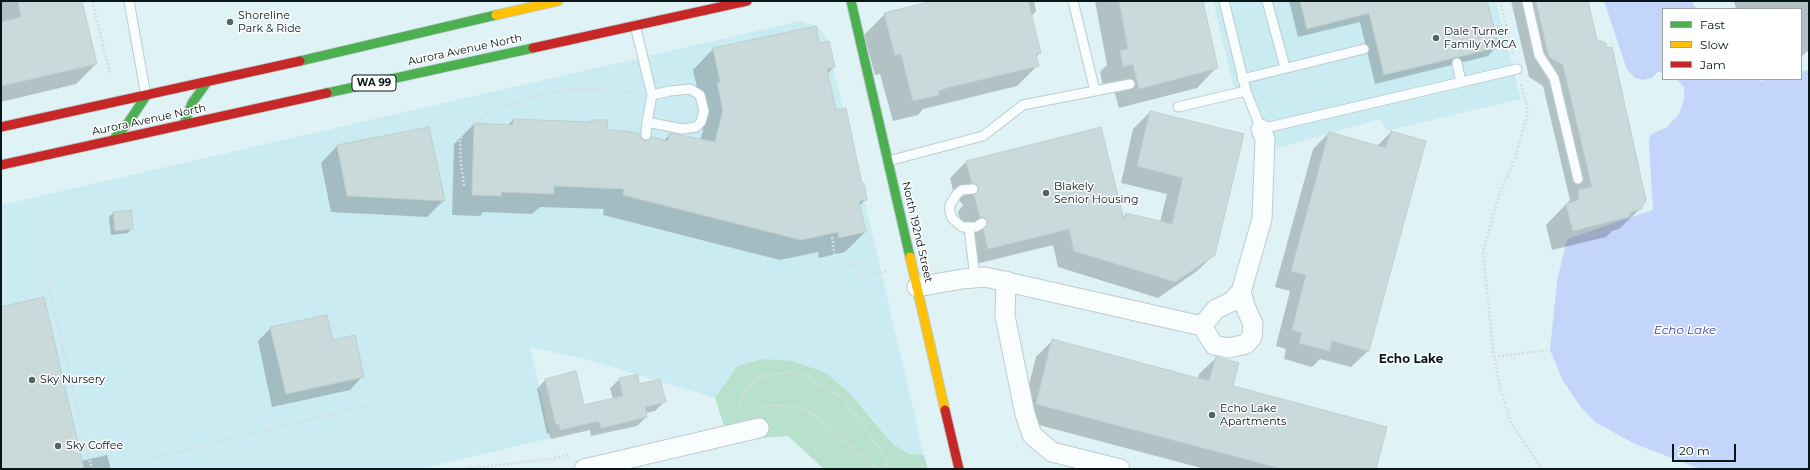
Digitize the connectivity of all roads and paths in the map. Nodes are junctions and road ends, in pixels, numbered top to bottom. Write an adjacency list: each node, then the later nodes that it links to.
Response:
1 (92, 1): 16 (path)
2 (129, 1): 24 (lane)
3 (558, 1): 18 (main road)
4 (747, 1): 11 (main road, Aurora Avenue North / WA 99)
5 (851, 1): 32 (main road, North 192nd Street)
6 (1073, 1): 22 (lane)
7 (1224, 1): 17 (lane)
8 (1267, 1): 14 (lane)
9 (1500, 1): 15 (path)
10 (1526, 1): 34 (lane)
11 (635, 26): 21 (lane); 27 (main road, Aurora Avenue North / WA 99)
12 (1364, 49): 14 (lane)
13 (1457, 63): 19 (lane)
14 (1285, 67): 17 (lane)
15 (1517, 69): 19 (lane); 48 (path)
16 (110, 73)
17 (1242, 79): 23 (lane)
18 (207, 82): 24 (main road); 27 (main road)
19 (1461, 82): 29 (lane)
20 (1130, 84): 22 (lane)
21 (650, 91): 26 (lane); 26 (lane); 35 (path)
22 (1095, 91): 32 (lane)
23 (1246, 91): 25 (lane); 29 (lane)
24 (146, 96): 28 (main road); 31 (main road)
25 (1178, 107)
26 (647, 122): 30 (lane)
27 (184, 124): 31 (main road, Aurora Avenue North / WA 99)
28 (1, 127)
29 (1261, 129): 45 (street)
30 (646, 135)
31 (113, 140): 33 (main road, Aurora Avenue North / WA 99)
32 (888, 161): 44 (main road, North 192nd Street)
33 (1, 165)
34 (1578, 179)
35 (464, 186)
36 (973, 189): 38 (lane)
37 (982, 223): 38 (lane)
38 (969, 228): 41 (lane)
39 (832, 237): 40 (path)
40 (887, 271)
41 (975, 278): 43 (street); 44 (street)
42 (47, 281): 54 (path)
43 (1006, 282): 46 (street); 59 (street)
44 (917, 287): 58 (main road, North 192nd Street)
45 (1241, 292): 46 (street); 46 (street)
46 (1202, 326)
47 (1550, 350): 48 (path)
48 (1494, 357): 60 (path)
49 (369, 405): 53 (path)
50 (815, 415): 56 (path)
51 (759, 428): 52 (street)
52 (738, 433): 55 (street); 57 (path)
53 (141, 461)
54 (92, 469)
55 (584, 469)
56 (876, 469)
57 (888, 469)
58 (959, 469)
59 (1120, 469)
60 (1542, 469)

